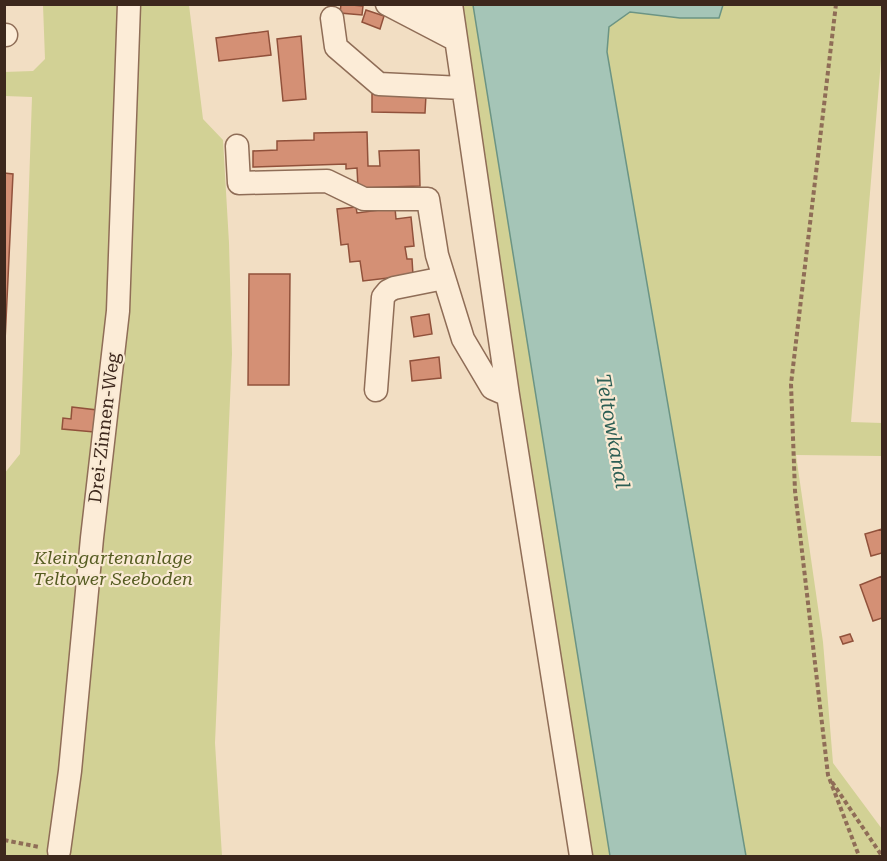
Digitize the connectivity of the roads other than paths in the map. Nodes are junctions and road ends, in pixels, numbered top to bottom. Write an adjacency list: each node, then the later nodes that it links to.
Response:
1 (129, 4): 12 (lane, Drei-Zinnen-Weg)
2 (387, 4): 6 (lane)
3 (424, 4): 4 (lane)
4 (451, 10): 6 (lane)
5 (332, 18): 7 (lane)
6 (456, 40): 7 (lane)
7 (462, 88): 11 (lane)
8 (237, 146): 9 (lane)
9 (444, 278): 10 (lane); 11 (lane)
10 (376, 390)
11 (508, 395): 13 (lane)
12 (59, 851)
13 (581, 856)

